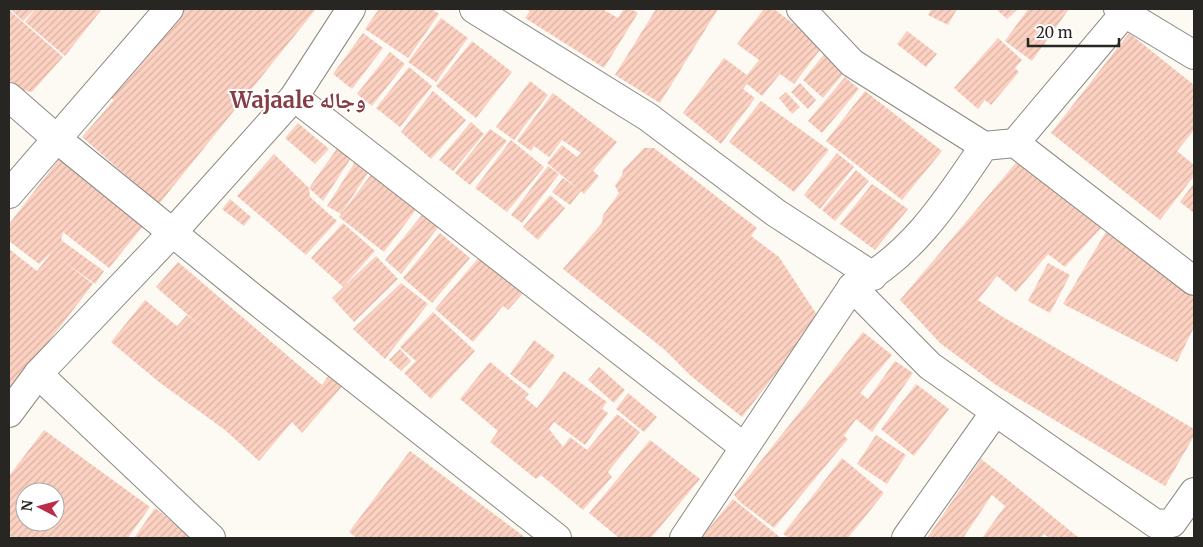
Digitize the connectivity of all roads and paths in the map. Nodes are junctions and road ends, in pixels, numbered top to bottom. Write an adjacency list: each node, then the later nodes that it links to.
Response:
1 (169, 9): 9 (street)
2 (351, 9): 8 (street)
3 (474, 9): 15 (street)
4 (801, 9): 11 (street)
5 (1123, 10): 6 (street); 10 (street)
6 (1194, 55)
7 (9, 97): 9 (street)
8 (294, 97): 13 (street); 19 (street)
9 (57, 139): 12 (street); 13 (street)
10 (1015, 143): 11 (street); 14 (street)
11 (984, 146): 15 (street)
12 (9, 194)
13 (173, 232): 16 (street); 22 (street)
14 (1194, 281)
15 (862, 282): 17 (street); 19 (street)
16 (38, 374): 18 (street); 21 (street)
17 (995, 412): 20 (street); 24 (street)
18 (9, 414)
19 (744, 447): 23 (street)
20 (1194, 492)
21 (211, 538)
22 (557, 538)
23 (684, 538)
24 (906, 538)

